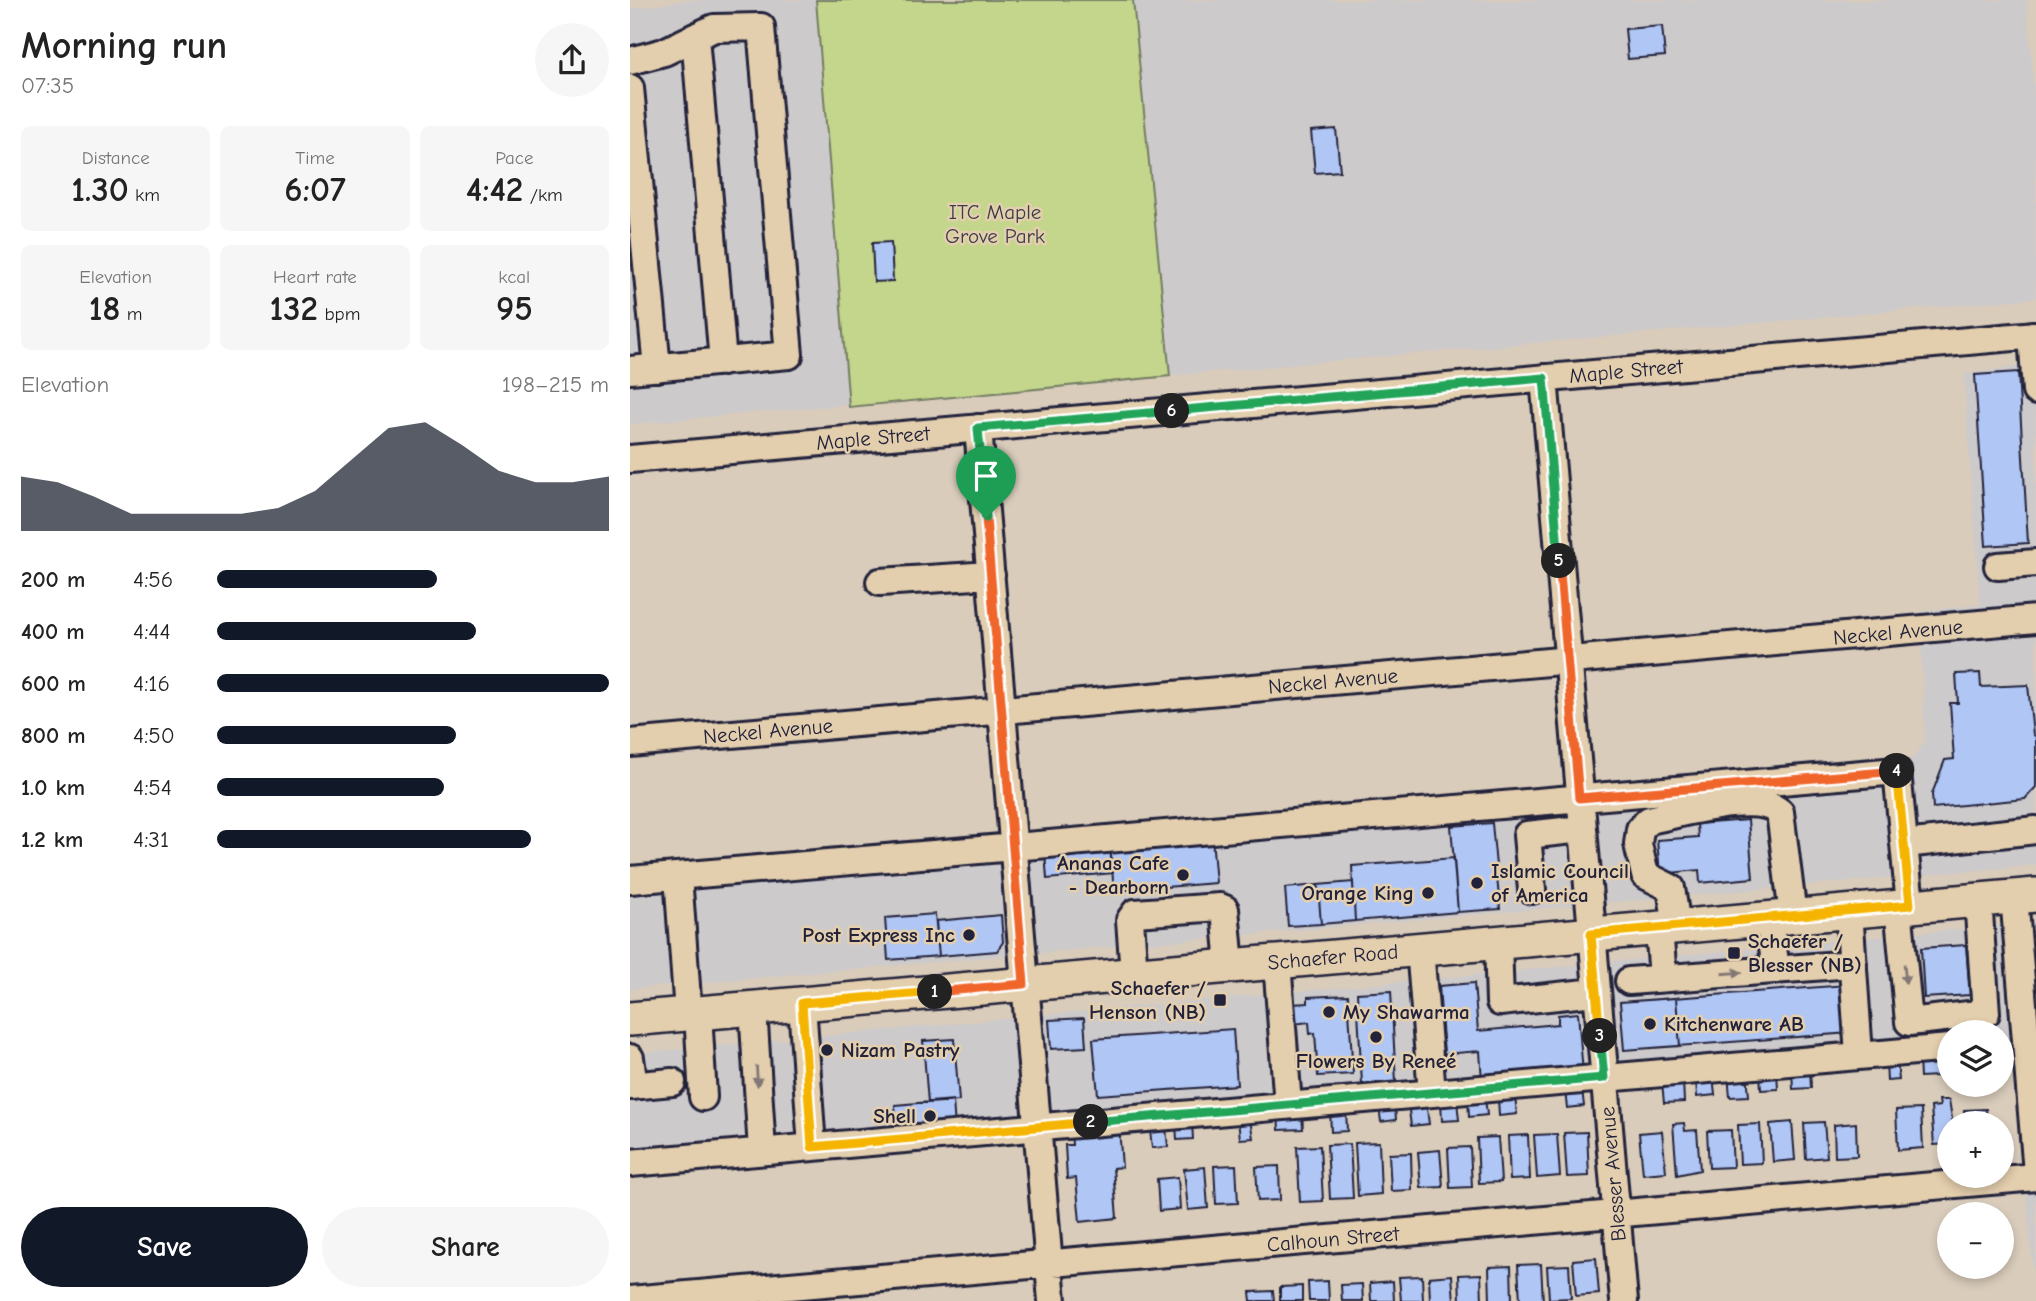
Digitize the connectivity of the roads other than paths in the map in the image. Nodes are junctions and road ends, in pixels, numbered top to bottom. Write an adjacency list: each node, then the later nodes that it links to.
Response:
1 (695, 37): 2 (street); 5 (street); 5 (street)
2 (630, 61)
3 (630, 88): 6 (street)
4 (2034, 335): 8 (street, Maple Street); 9 (street)
5 (723, 362): 6 (street)
6 (657, 368): 7 (street)
7 (630, 370)
8 (1544, 378): 10 (street, Maple Street); 17 (street, Blesser Avenue)
9 (2036, 391)
10 (978, 428): 11 (street, Maple Street); 14 (street)
11 (630, 459)
12 (2036, 563): 13 (street)
13 (1997, 566)
14 (991, 575): 15 (street); 18 (street)
15 (880, 582)
16 (2036, 619): 17 (street, Neckel Avenue)
17 (1567, 661): 18 (street, Neckel Avenue); 20 (street, Blesser Avenue)
18 (1002, 710): 19 (street, Neckel Avenue); 24 (street)
19 (630, 743)
20 (1579, 798): 21 (street, Blesser Avenue); 23 (street); 24 (street)
21 (1582, 829): 27 (street); 34 (street, Blesser Avenue)
22 (2036, 830): 23 (street)
23 (1904, 844): 30 (street)
24 (1013, 846): 25 (street); 45 (street)
25 (678, 876): 26 (street); 50 (street)
26 (630, 880)
27 (1532, 890)
28 (2025, 895): 29 (main road, Schaefer Road); 40 (street)
29 (1978, 899): 30 (main road, Schaefer Road); 51 (street)
30 (1904, 906): 31 (main road, Schaefer Road); 51 (street, one-way to 51)
31 (1849, 911): 32 (main road, Schaefer Road); 38 (street)
32 (1781, 917): 33 (main road, Schaefer Road); 33 (street); 41 (street)
33 (1668, 927): 34 (main road, Schaefer Road); 43 (street)
34 (1591, 934): 35 (main road, Schaefer Road); 46 (street, Blesser Avenue)
35 (1498, 943): 36 (main road, Schaefer Road); 46 (street)
36 (1420, 949): 37 (main road, Schaefer Road); 59 (street)
37 (1277, 962): 39 (main road, Schaefer Road); 62 (street)
38 (1853, 964): 41 (street); 54 (street)
39 (1230, 966): 42 (main road, Schaefer Road); 42 (street)
40 (2028, 966): 49 (street)
41 (1776, 970): 43 (street, one-way to 41)
42 (1134, 974): 45 (main road, Schaefer Road)
43 (1663, 978): 44 (street)
44 (1629, 981)
45 (1024, 984): 47 (main road, Schaefer Road); 63 (street)
46 (1596, 992): 56 (street, Blesser Avenue)
47 (802, 1003): 48 (main road, Schaefer Road); 64 (street)
48 (753, 1008): 50 (main road, Schaefer Road); 65 (street, one-way to 65)
49 (2023, 1010): 51 (street); 61 (street)
50 (693, 1013): 52 (main road, Schaefer Road); 60 (street)
51 (1986, 1013)
52 (630, 1019)
53 (1937, 1049): 54 (street)
54 (1859, 1055): 56 (street)
55 (630, 1058): 58 (street)
56 (1604, 1078): 59 (street); 69 (street, Blesser Avenue)
57 (672, 1082): 58 (street)
58 (632, 1086)
59 (1432, 1093): 62 (street)
60 (703, 1097)
61 (2034, 1101): 66 (street)
62 (1288, 1105): 63 (street)
63 (1036, 1127): 64 (street); 70 (street)
64 (812, 1147): 65 (street)
65 (762, 1151): 67 (street)
66 (2036, 1161)
67 (630, 1163)
68 (2036, 1177): 69 (street, Calhoun Street)
69 (1616, 1214): 70 (street, Calhoun Street); 73 (street, Blesser Avenue)
70 (1049, 1263): 71 (street, Calhoun Street); 72 (street)
71 (630, 1300)
72 (1052, 1301)
73 (1624, 1301)

